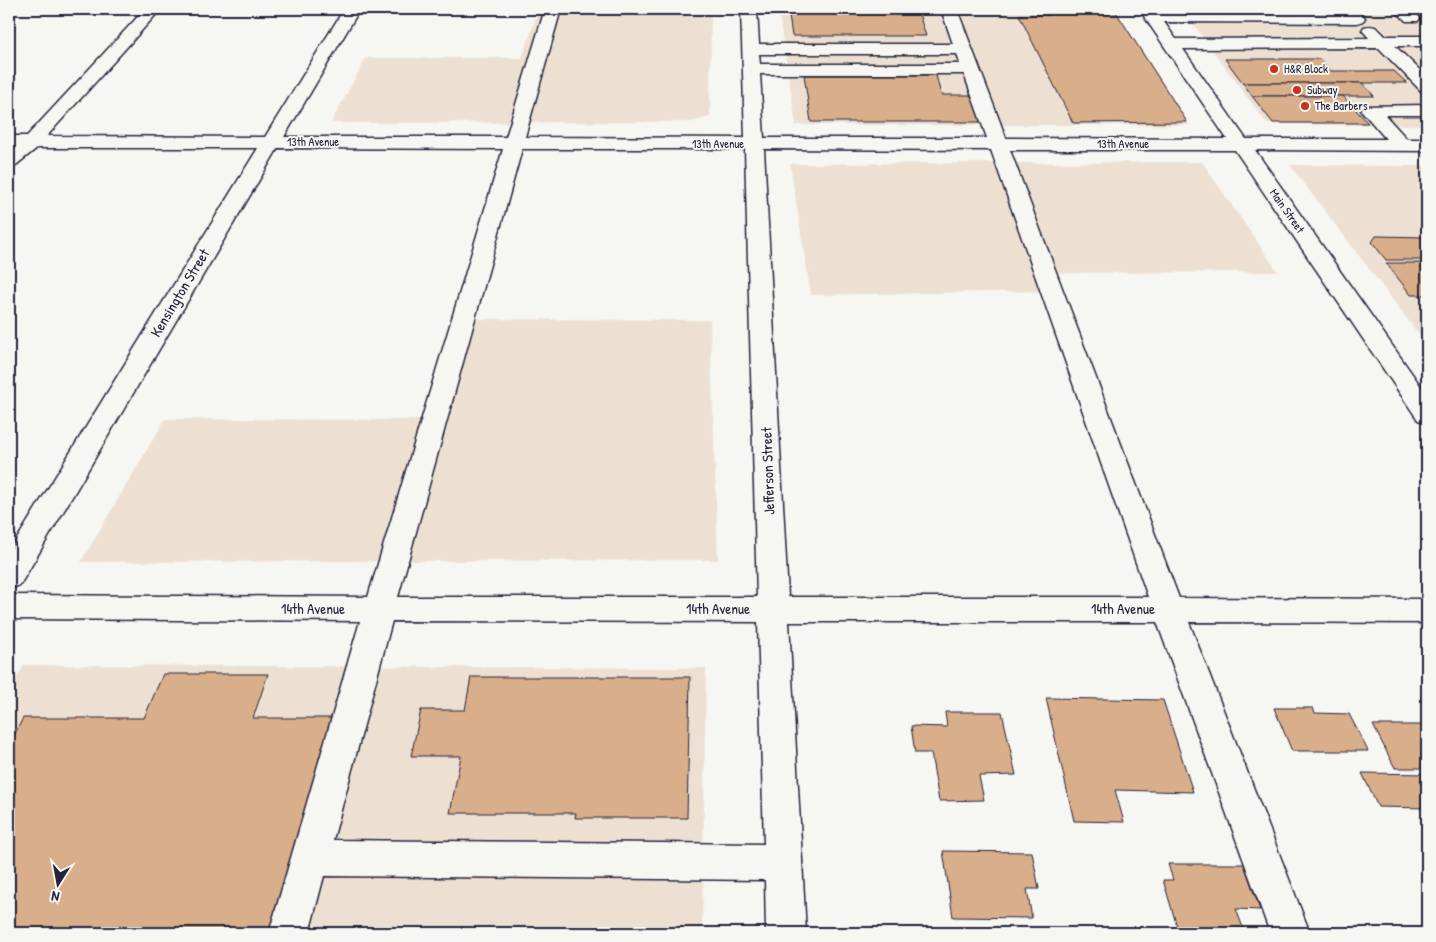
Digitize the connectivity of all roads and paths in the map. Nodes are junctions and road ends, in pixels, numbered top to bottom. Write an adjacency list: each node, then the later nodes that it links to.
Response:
1 (153, 9): 16 (street)
2 (352, 9): 17 (street, Kensington Street)
3 (553, 9): 18 (street)
4 (749, 9): 11 (street, Jefferson Street)
5 (948, 9): 12 (street)
6 (1150, 13): 7 (street); 10 (street, Main Street)
7 (1353, 13): 9 (street)
8 (1427, 41): 9 (street)
9 (1381, 42): 10 (street); 13 (street)
10 (1172, 44): 20 (street, Main Street)
11 (751, 59): 12 (street); 19 (street, Jefferson Street)
12 (967, 59): 21 (street)
13 (1427, 87)
14 (1427, 110): 22 (street)
15 (9, 142): 16 (street, 13th Avenue)
16 (32, 142): 17 (street, 13th Avenue); 24 (street)
17 (270, 142): 18 (street, 13th Avenue); 27 (street, Kensington Street)
18 (514, 143): 19 (street, 13th Avenue); 31 (street)
19 (754, 144): 21 (street, 13th Avenue); 29 (street, Jefferson Street)
20 (1240, 144): 21 (street, 13th Avenue); 22 (street, 13th Avenue); 25 (street, Main Street)
21 (1000, 145): 30 (street)
22 (1402, 145): 23 (street, 13th Avenue)
23 (1427, 145)
24 (9, 161)
25 (1415, 380): 26 (street, Main Street)
26 (1427, 414)
27 (9, 577)
28 (9, 607): 31 (street, 14th Avenue)
29 (774, 609): 30 (street, 14th Avenue); 31 (street, 14th Avenue); 34 (street, Jefferson Street)
30 (1168, 609): 32 (street, 14th Avenue); 37 (street)
31 (379, 610): 33 (street)
32 (1427, 611)
33 (311, 858): 34 (street); 35 (street)
34 (783, 862): 36 (street, Jefferson Street)
35 (289, 933)
36 (786, 933)
37 (1290, 933)

